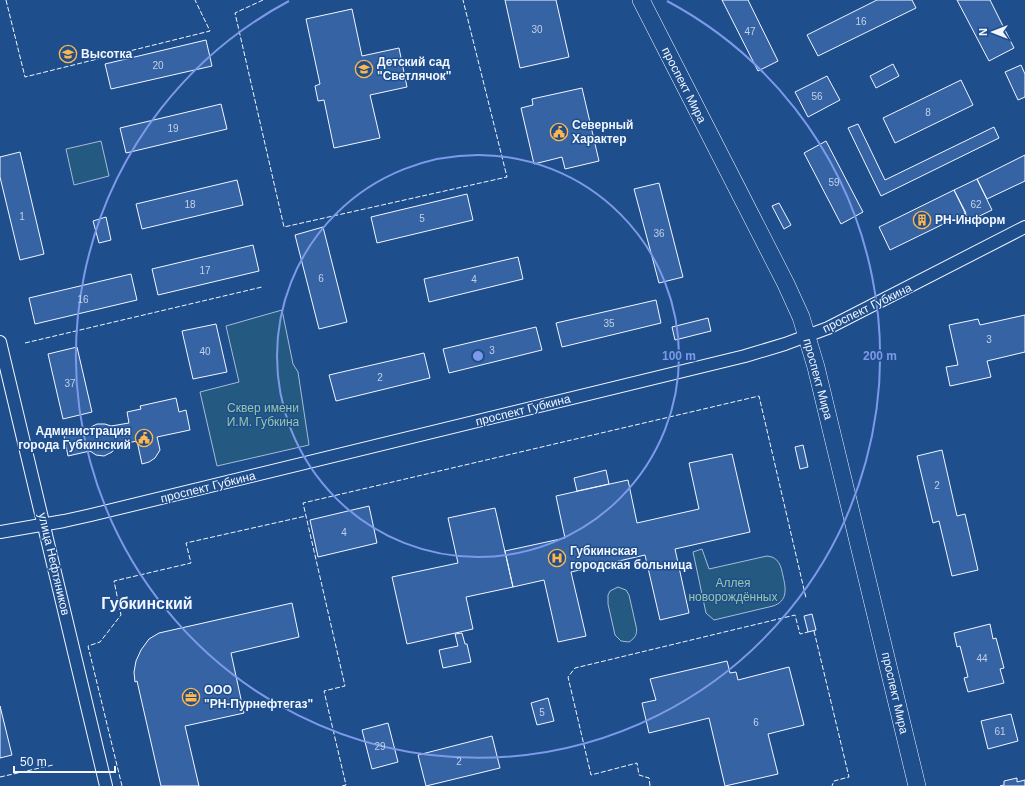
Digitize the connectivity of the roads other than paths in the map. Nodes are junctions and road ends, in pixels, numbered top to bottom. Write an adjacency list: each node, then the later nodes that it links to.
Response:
1 (641, 0): 3 (main road, проспект Мира)
2 (1025, 227): 3 (street, проспект Губкина)
3 (807, 337): 5 (street, проспект Губкина); 8 (main road, проспект Мира)
4 (0, 342): 5 (street, улица Нефтяников)
5 (44, 524): 6 (street, проспект Губкина); 7 (street, улица Нефтяников)
6 (0, 532)
7 (106, 786)
8 (917, 786)

